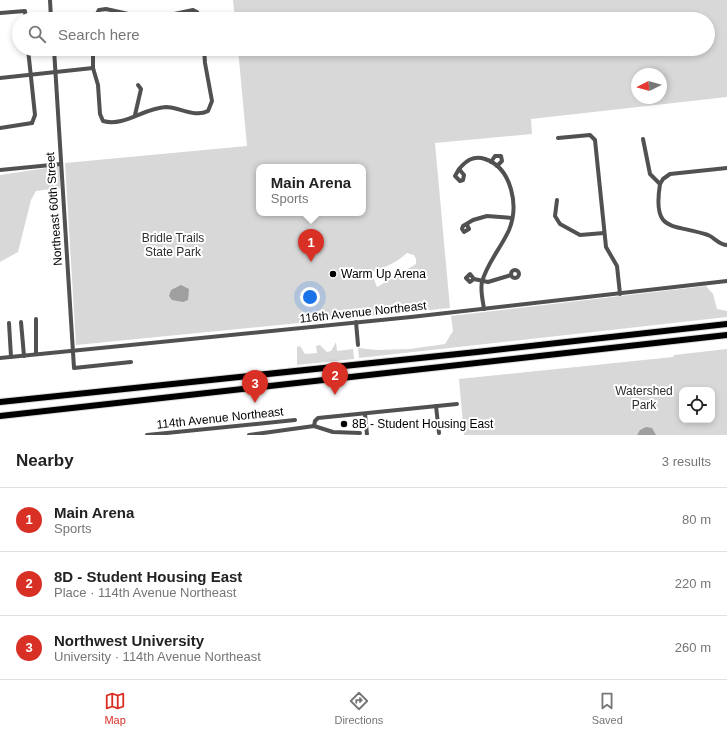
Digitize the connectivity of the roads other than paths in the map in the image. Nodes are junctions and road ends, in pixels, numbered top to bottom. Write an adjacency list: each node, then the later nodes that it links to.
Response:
1 (50, 0): 5 (street)
2 (12, 12): 10 (street)
3 (12, 12): 4 (street)
4 (25, 12)
5 (51, 12)
6 (98, 12): 7 (street)
7 (120, 12)
8 (184, 12): 9 (street)
9 (197, 12)
10 (0, 13)
11 (29, 56): 17 (street)
12 (54, 56): 16 (street, Northeast 60th Street)
13 (93, 56): 15 (street)
14 (204, 56): 20 (street)
15 (93, 68): 16 (street); 20 (street)
16 (55, 72): 17 (street); 26 (street, Northeast 60th Street)
17 (31, 75): 18 (street); 21 (street)
18 (0, 78)
19 (138, 85): 20 (street)
20 (135, 115)
21 (32, 123): 22 (street); 23 (street)
22 (37, 126)
23 (0, 128)
24 (558, 138): 35 (street)
25 (643, 139): 31 (street)
26 (61, 164): 30 (street); 50 (street, Northeast 60th Street)
27 (494, 164): 27 (street); 29 (street); 33 (street)
28 (727, 168): 31 (street)
29 (459, 169)
30 (0, 170)
31 (660, 184): 36 (street)
32 (557, 200): 35 (street)
33 (512, 218): 34 (street); 39 (street)
34 (467, 225)
35 (604, 233): 41 (street)
36 (727, 245)
37 (511, 275): 39 (street)
38 (474, 279): 39 (street)
39 (482, 281): 42 (street)
40 (727, 281): 41 (street, 116th Avenue Northeast)
41 (620, 294): 42 (street, 116th Avenue Northeast)
42 (484, 309): 45 (street, 116th Avenue Northeast)
43 (36, 319): 51 (street)
44 (21, 322): 52 (street)
45 (356, 322): 49 (street); 50 (street, 116th Avenue Northeast)
46 (9, 323): 53 (street)
47 (727, 324): 56 (highway)
48 (727, 335): 60 (highway)
49 (358, 345)
50 (73, 351): 51 (street, 116th Avenue Northeast); 55 (street, Northeast 60th Street)
51 (36, 354): 52 (street, 116th Avenue Northeast)
52 (24, 356): 53 (street, 116th Avenue Northeast)
53 (11, 357): 54 (street, 116th Avenue Northeast)
54 (0, 358)
55 (131, 362)
56 (0, 402)
57 (457, 404): 58 (street)
58 (436, 406): 59 (street); 65 (street)
59 (365, 414): 62 (street); 68 (street)
60 (0, 416)
61 (295, 420): 63 (street, 114th Avenue Northeast)
62 (314, 426): 64 (street); 67 (street)
63 (179, 433): 66 (street, 114th Avenue Northeast)
64 (360, 433)
65 (439, 433)
66 (147, 435)
67 (249, 435)
68 (367, 435)

